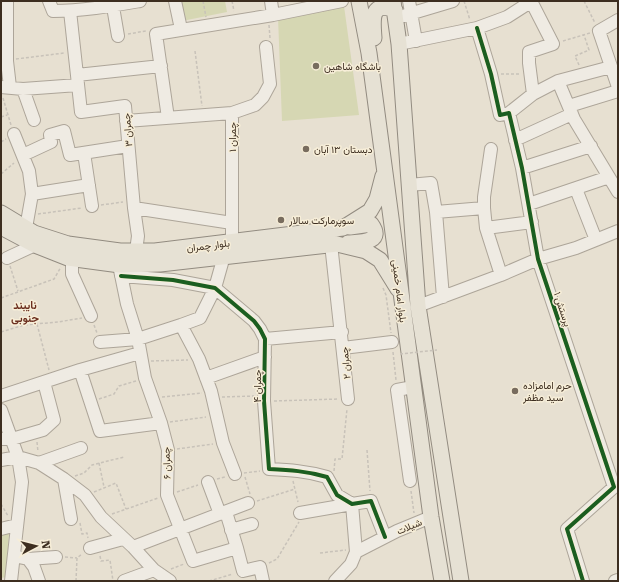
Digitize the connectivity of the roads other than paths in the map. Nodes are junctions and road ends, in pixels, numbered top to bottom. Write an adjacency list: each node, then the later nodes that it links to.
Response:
1 (7, 1): 23 (street)
2 (49, 1): 14 (street)
3 (140, 1): 11 (street)
4 (174, 1): 20 (street)
5 (271, 1): 17 (street)
6 (342, 1): 12 (street)
7 (359, 1): 26 (main road, بلوار امام خمینی)
8 (409, 1): 16 (street)
9 (453, 1): 16 (street)
10 (532, 1): 13 (street); 35 (street)
11 (112, 4): 14 (street); 21 (street)
12 (314, 4): 17 (street)
13 (515, 6): 19 (street)
14 (70, 10): 29 (street, چمران ۳)
15 (394, 10): 16 (street); 24 (main road, بلوار امام خمینی); 26 (main road)
16 (411, 14): 22 (street)
17 (273, 15): 20 (street)
18 (618, 20): 28 (street)
19 (475, 29): 22 (street); 37 (street)
20 (181, 30): 27 (street)
21 (118, 36)
22 (416, 41): 24 (street)
23 (4, 44): 33 (street)
24 (399, 44): 53 (main road, بلوار امام خمینی)
25 (266, 47): 38 (street)
26 (369, 53): 49 (main road, بلوار امام خمینی)
27 (160, 66): 29 (street); 39 (street)
28 (611, 67): 30 (street); 31 (street)
29 (77, 80): 32 (street); 41 (street, چمران ۳)
30 (558, 81): 35 (street); 36 (street)
31 (618, 87)
32 (23, 89): 33 (street); 40 (street)
33 (4, 90)
34 (618, 91): 36 (street)
35 (533, 94): 37 (street)
36 (571, 110): 43 (street); 45 (street)
37 (509, 113): 43 (street, پرستش ۱)
38 (232, 114): 39 (street, چمران ۱); 65 (street, چمران ۱)
39 (168, 118): 41 (street, چمران ۱)
40 (34, 120)
41 (126, 121): 44 (street, چمران ۳)
42 (14, 134): 48 (street)
43 (515, 140): 50 (street, پرستش ۱)
44 (128, 146): 47 (street); 58 (street, چمران ۳)
45 (591, 146): 50 (street); 51 (street)
46 (491, 149): 60 (street)
47 (84, 153): 48 (street); 52 (street)
48 (23, 155): 56 (street)
49 (385, 167): 67 (main road, بلوار چمران); 82 (main road, بلوار امام خمینی)
50 (522, 168): 57 (street, پرستش ۱)
51 (609, 177): 54 (street); 55 (street)
52 (89, 185): 56 (street); 59 (street)
53 (409, 185): 61 (street); 84 (main road, بلوار امام خمینی)
54 (576, 189): 57 (street); 70 (street)
55 (618, 192)
56 (32, 194): 63 (street)
57 (529, 204): 64 (street, پرستش ۱)
58 (133, 205): 65 (street); 74 (street, چمران ۳)
59 (92, 206)
60 (484, 208): 61 (street); 68 (street)
61 (436, 212): 83 (street)
62 (1, 213): 63 (main road, بلوار چمران)
63 (27, 221): 79 (main road, بلوار چمران)
64 (532, 222): 68 (street); 78 (street, پرستش ۱)
65 (232, 223): 71 (street, چمران ۱)
66 (1, 227): 73 (main road, بلوار چمران)
67 (343, 228): 71 (main road, بلوار چمران); 72 (main road)
68 (486, 228): 80 (street)
69 (618, 231): 70 (street)
70 (596, 240): 78 (street)
71 (232, 242): 74 (main road, بلوار چمران)
72 (334, 244): 75 (main road, بلوار چمران); 82 (main road, بلوار چمران); 87 (street, چمران ۲)
73 (35, 245): 76 (street); 77 (main road, بلوار چمران)
74 (136, 251): 79 (main road, بلوار چمران)
75 (224, 256): 79 (main road, بلوار چمران); 81 (street)
76 (7, 258)
77 (70, 259): 79 (main road, بلوار چمران); 85 (street)
78 (538, 259): 80 (street); 142 (street, پرستش ۱)
79 (120, 264): 81 (street); 88 (street, چمران ۶)
80 (501, 275): 83 (street)
81 (215, 288): 86 (street); 89 (street)
82 (400, 292): 98 (main road, بلوار امام خمینی)
83 (443, 297): 84 (street)
84 (418, 306): 141 (main road, بلوار امام خمینی)
85 (91, 316)
86 (181, 325): 88 (street); 96 (street)
87 (342, 332): 89 (street); 92 (street, چمران ۲)
88 (138, 339): 90 (street); 93 (street, چمران ۶)
89 (265, 339): 94 (street, چمران ۴)
90 (100, 342)
91 (392, 342): 92 (street)
92 (343, 348): 100 (street, چمران ۲)
93 (141, 357): 95 (street); 102 (street, چمران ۶)
94 (265, 357): 96 (street); 113 (street, چمران ۴)
95 (80, 370): 97 (street); 102 (street)
96 (206, 378): 108 (street)
97 (48, 381): 99 (street); 103 (street)
98 (413, 387): 110 (street); 116 (main road, بلوار امام خمینی)
99 (1, 396)
100 (348, 399)
101 (1, 410): 103 (street)
102 (161, 423): 121 (street, چمران ۶)
103 (7, 439): 105 (street)
104 (81, 448): 107 (street)
105 (18, 457): 106 (street); 107 (street); 119 (street)
106 (1, 460)
107 (39, 463): 109 (street)
108 (240, 473)
109 (64, 479): 117 (street); 124 (street)
110 (410, 480)
111 (208, 482): 114 (street)
112 (250, 503): 114 (street)
113 (352, 504): 115 (street); 123 (street); 128 (street)
114 (223, 513): 121 (street); 122 (street)
115 (300, 513)
116 (431, 517): 123 (street, شیلات); 140 (main road, بلوار امام خمینی)
117 (71, 519)
118 (252, 524): 122 (street)
119 (17, 525): 120 (street); 129 (street)
120 (1, 529)
121 (179, 529): 125 (street); 127 (street, چمران ۶)
122 (231, 530): 127 (street)
123 (385, 537): 128 (street, شیلات)
124 (123, 538): 125 (street); 126 (street)
125 (133, 547): 132 (street)
126 (90, 548)
127 (237, 548): 138 (street)
128 (356, 551): 139 (street)
129 (14, 556): 131 (street); 134 (street)
130 (56, 557): 131 (street)
131 (28, 560): 135 (street)
132 (157, 572): 136 (street); 137 (street)
133 (618, 580): 143 (street)
134 (11, 581)
135 (39, 581)
136 (124, 581)
137 (170, 581)
138 (263, 581)
139 (335, 581)
140 (442, 581)
141 (461, 581)
142 (583, 581)
143 (615, 581)

